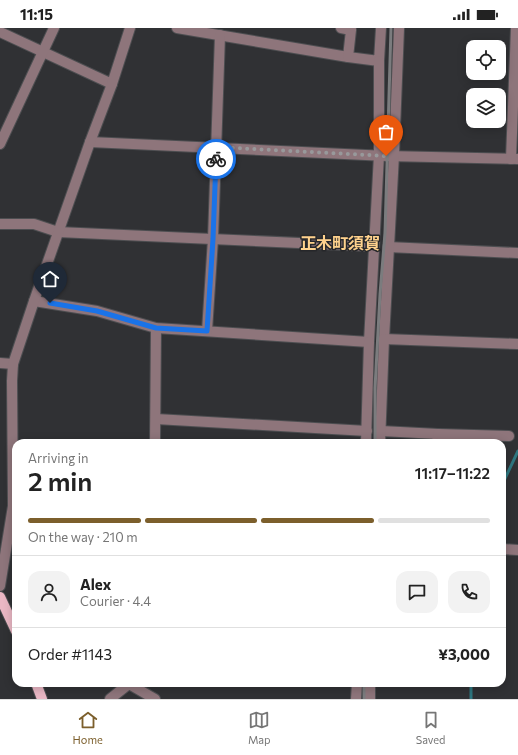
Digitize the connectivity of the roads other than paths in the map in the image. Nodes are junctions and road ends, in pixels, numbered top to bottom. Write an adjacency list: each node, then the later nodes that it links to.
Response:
1 (54, 28): 10 (street)
2 (130, 28): 13 (street)
3 (177, 28): 9 (street)
4 (341, 28): 11 (street)
5 (381, 28): 12 (street)
6 (398, 28): 19 (street)
7 (516, 28): 20 (street)
8 (0, 32): 10 (street)
9 (220, 35): 11 (street); 17 (street)
10 (43, 52): 13 (street); 14 (street)
11 (348, 57): 12 (street)
12 (379, 60): 18 (street)
13 (112, 84): 15 (street)
14 (2, 133): 16 (street)
15 (90, 142): 17 (street); 22 (street)
16 (0, 144)
17 (216, 147): 18 (street); 23 (street)
18 (379, 155): 19 (street); 31 (street)
19 (394, 155): 20 (street); 25 (street)
20 (514, 159)
21 (0, 224): 22 (street)
22 (58, 232): 23 (street); 27 (street)
23 (213, 239): 24 (street); 29 (street)
24 (367, 246)
25 (388, 247): 26 (street); 30 (street)
26 (518, 253)
27 (34, 301): 28 (street); 34 (street)
28 (156, 328): 29 (street); 35 (street)
29 (207, 331): 31 (street)
30 (384, 339): 32 (street); 37 (street)
31 (369, 342): 36 (street)
32 (518, 344)
33 (0, 363): 34 (street)
34 (13, 364): 40 (street)
35 (156, 419): 36 (street); 41 (street)
36 (367, 431): 42 (street)
37 (381, 431): 39 (street); 43 (street)
38 (509, 436): 39 (street)
39 (437, 438)
40 (12, 439)
41 (155, 439)
42 (366, 439)
43 (380, 439)
44 (12, 512): 47 (street)
45 (506, 549): 46 (street)
46 (518, 550)
47 (0, 586)
48 (0, 597): 49 (main road)
49 (12, 622)
50 (38, 687): 55 (main road)
51 (126, 687): 56 (street)
52 (135, 687): 57 (street)
53 (357, 687): 58 (street)
54 (370, 687): 59 (street)
55 (42, 699)
56 (110, 699)
57 (156, 699)
58 (356, 699)
59 (370, 699)

